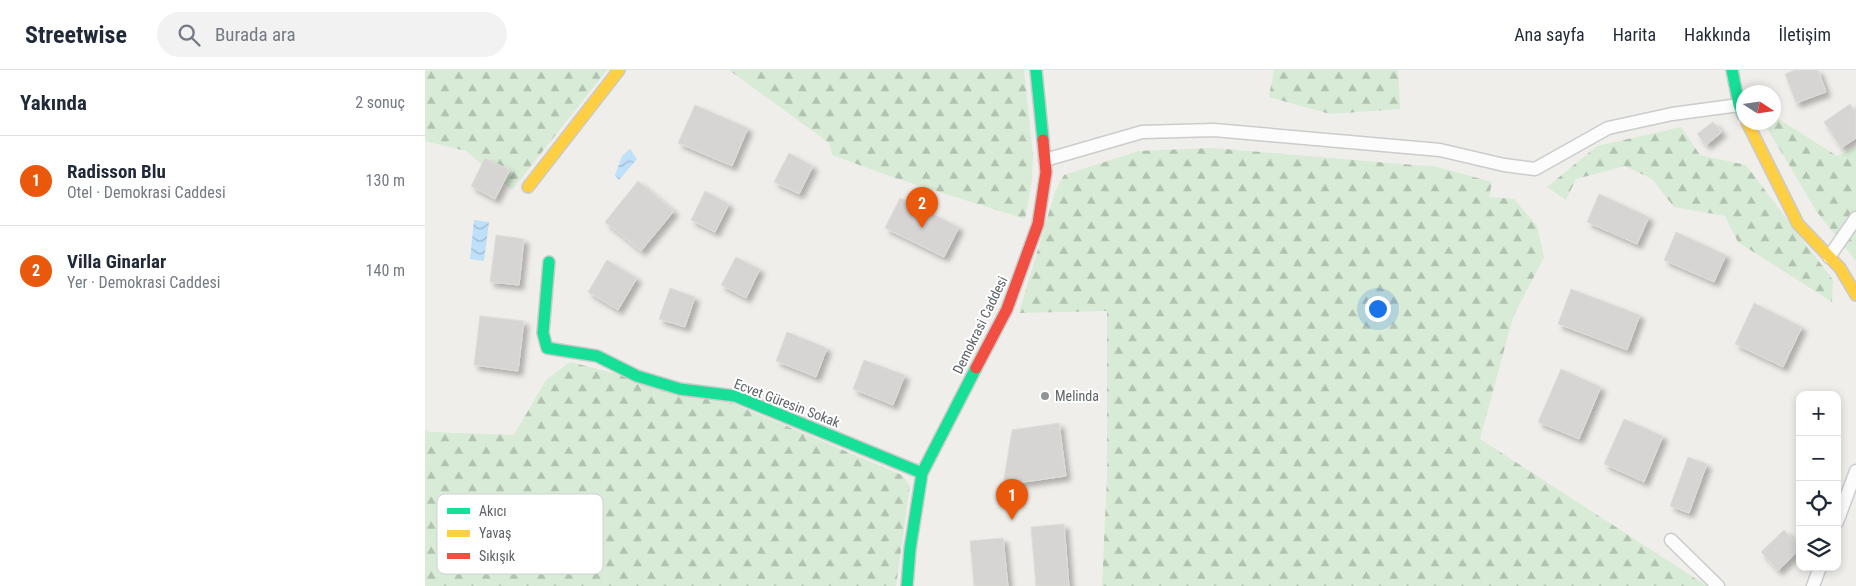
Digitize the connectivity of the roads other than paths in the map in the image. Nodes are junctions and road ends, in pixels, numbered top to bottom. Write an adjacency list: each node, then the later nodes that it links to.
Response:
1 (619, 70): 8 (street)
2 (1036, 70): 7 (street, Demokrasi Caddesi)
3 (1732, 70): 4 (street)
4 (1736, 88)
5 (1736, 110): 7 (lane)
6 (1751, 130): 10 (street)
7 (1045, 160): 14 (street, Demokrasi Caddesi)
8 (528, 187)
9 (1856, 218): 10 (lane)
10 (1829, 257): 12 (street)
11 (549, 262): 14 (street, Ecvet Güresin Sokak)
12 (1856, 295)
13 (1856, 471): 15 (lane)
14 (922, 473): 18 (street, Demokrasi Caddesi)
15 (1841, 511)
16 (1671, 540): 19 (lane)
17 (1819, 571): 20 (lane)
18 (907, 586)
19 (1718, 586)
20 (1813, 586)

